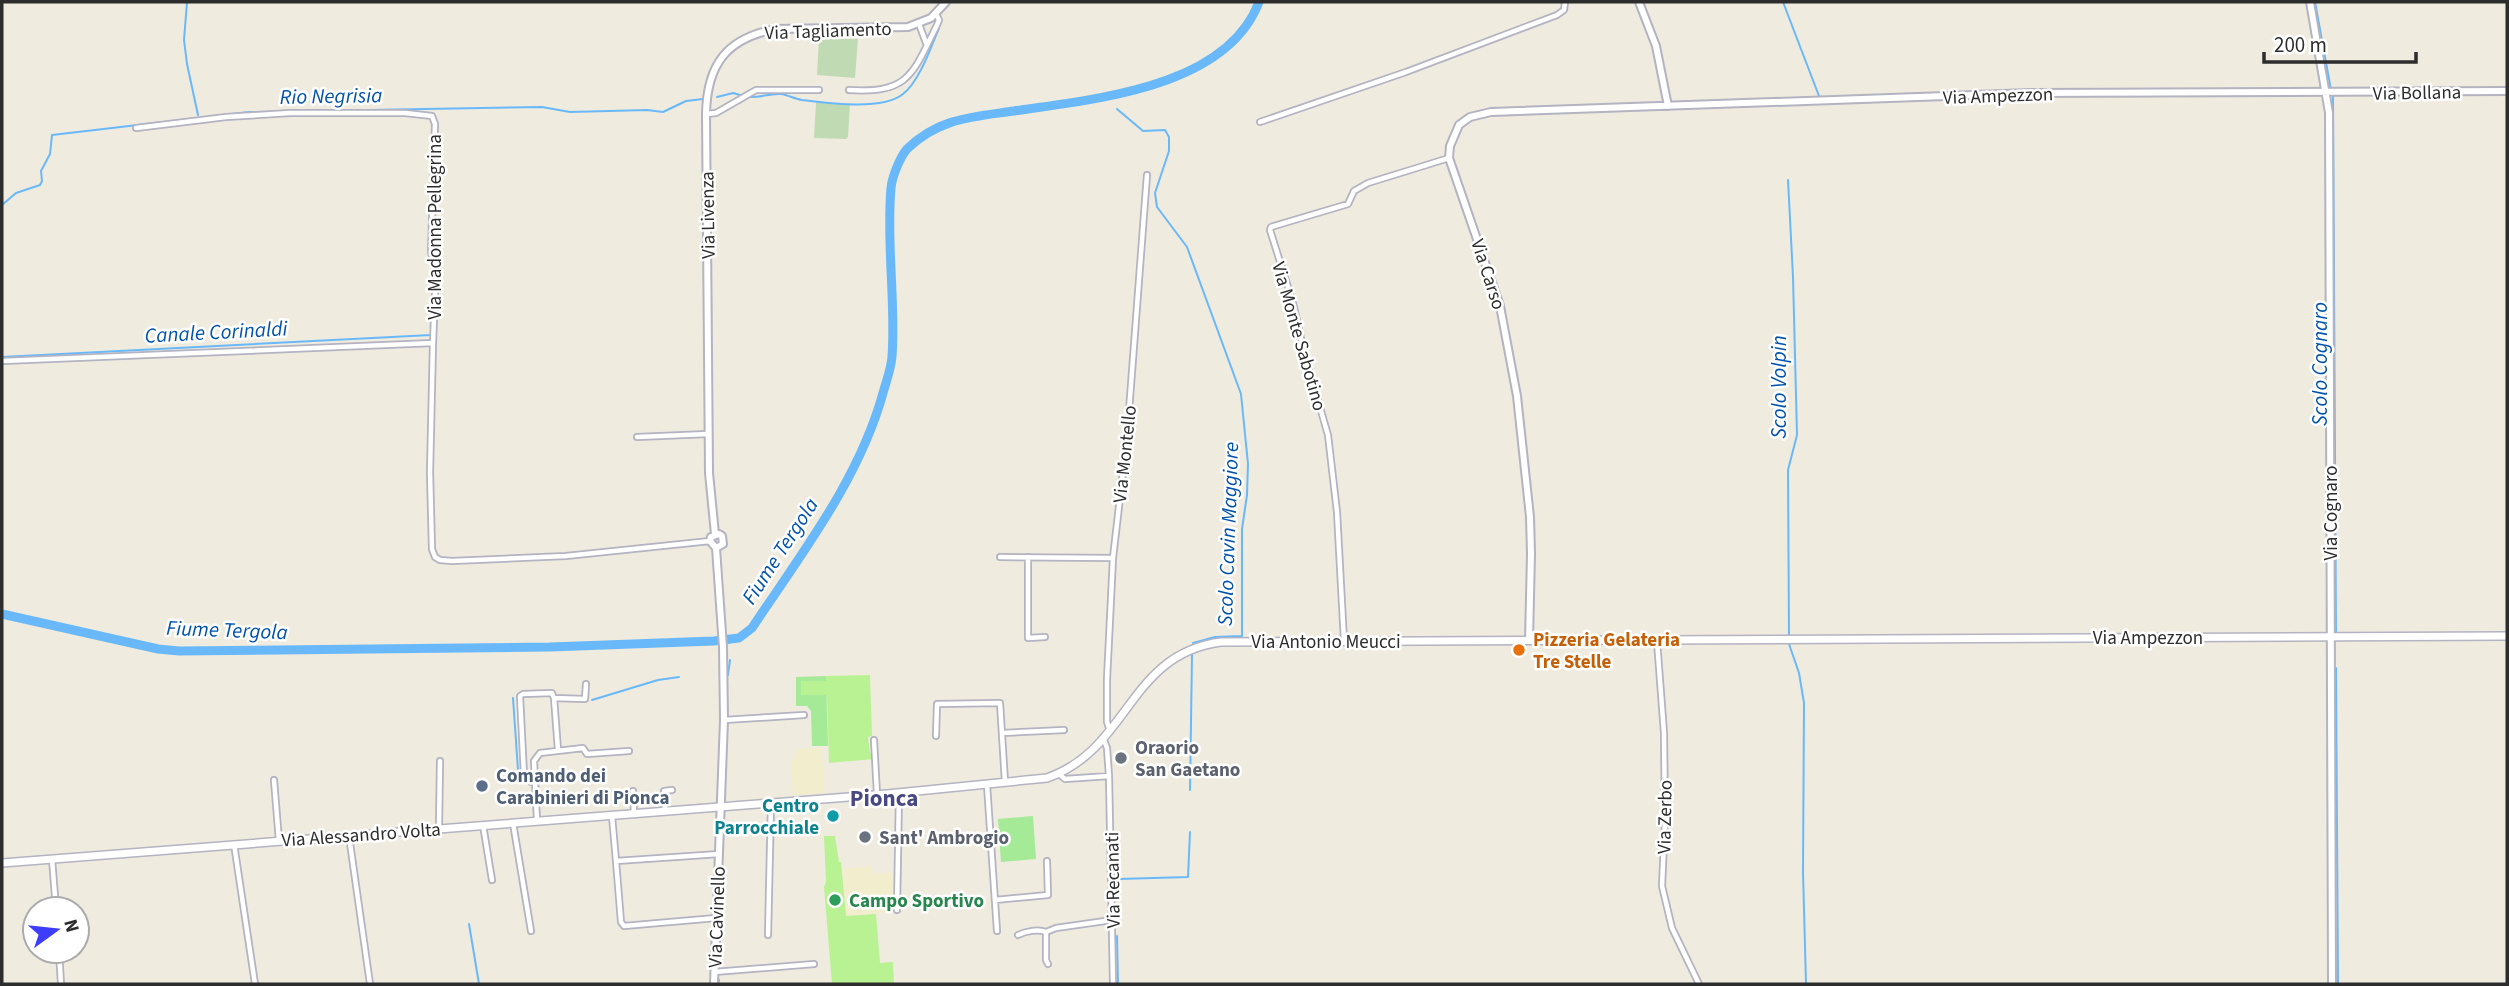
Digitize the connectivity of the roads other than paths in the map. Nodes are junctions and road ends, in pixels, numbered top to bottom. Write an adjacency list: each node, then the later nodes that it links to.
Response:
1 (946, 2): 5 (street, Via Tagliamento)
2 (1565, 2): 14 (street)
3 (1639, 2): 12 (street)
4 (2310, 2): 11 (street, Via Cognaro)
5 (936, 14): 6 (street, Via Tagliamento); 7 (street)
6 (919, 24): 7 (street, Via Tagliamento); 13 (street, Via Tagliamento)
7 (926, 48): 9 (street)
8 (819, 90): 13 (street)
9 (849, 90)
10 (2507, 91): 11 (street, Via Bollana)
11 (2327, 94): 12 (street, Via Ampezzon); 30 (street, Via Cognaro)
12 (1668, 106): 16 (street)
13 (706, 114): 20 (street, Via Livenza)
14 (1260, 122)
15 (136, 128): 18 (street, Via Madonna Pellegrina)
16 (1449, 158): 31 (street, Via Carso); 33 (street, Via Monte Sabotino)
17 (1147, 175): 27 (street, Via Montello)
18 (433, 343): 19 (street, Via Madonna Pellegrina); 23 (street, Via Madonna Pellegrina)
19 (2, 361)
20 (709, 434): 21 (street); 22 (street, Via Livenza)
21 (637, 437)
22 (715, 534): 23 (street); 24 (street, Via Livenza)
23 (710, 541): 24 (street)
24 (716, 548): 38 (street, Via Livenza)
25 (1000, 557): 26 (street)
26 (1028, 557): 27 (street); 29 (street)
27 (1113, 558): 40 (street, Via Montello)
28 (2507, 636): 30 (main road, Via Ampezzon)
29 (1045, 637)
30 (2330, 638): 32 (main road, Via Ampezzon); 96 (street, Via Cognaro)
31 (1529, 640): 33 (main road, Via Antonio Meucci); 34 (main road, Via Antonio Meucci)
32 (1789, 640): 34 (main road, Via Antonio Meucci)
33 (1345, 641): 40 (main road, Via Antonio Meucci)
34 (1657, 641): 95 (street, Via Zerbo)
35 (586, 684): 36 (street)
36 (554, 698): 45 (street); 51 (street)
37 (804, 715): 38 (street)
38 (724, 720): 59 (street, Via Livenza)
39 (1064, 730): 41 (street)
40 (1111, 731): 44 (main road, Via Antonio Meucci)
41 (1002, 733): 42 (street); 52 (street)
42 (936, 736)
43 (874, 740): 57 (street)
44 (1104, 740): 48 (main road, Via Antonio Meucci); 49 (street, Via Recanati)
45 (558, 750): 46 (street); 51 (street)
46 (629, 751)
47 (440, 761): 66 (street)
48 (1059, 774): 49 (street); 52 (main road, Via Antonio Meucci)
49 (1109, 776): 80 (street, Via Recanati)
50 (274, 780): 68 (street)
51 (535, 782): 63 (street)
52 (1005, 783): 53 (main road, Via Antonio Meucci)
53 (986, 785): 56 (main road, Via Antonio Meucci); 77 (street)
54 (672, 790): 60 (street)
55 (633, 791): 61 (street)
56 (899, 793): 57 (main road, Via Antonio Meucci); 78 (street)
57 (877, 794): 58 (main road, Via Antonio Meucci)
58 (771, 803): 59 (main road, Via Antonio Meucci); 84 (street)
59 (720, 807): 60 (main road, Via Alessandro Volta); 70 (street, Via Cavinello)
60 (665, 811): 61 (main road, Via Alessandro Volta)
61 (634, 813): 62 (main road, Via Alessandro Volta)
62 (611, 815): 63 (main road, Via Alessandro Volta); 72 (street)
63 (537, 820): 64 (main road, Via Alessandro Volta)
64 (513, 822): 65 (main road, Via Alessandro Volta); 81 (street)
65 (483, 825): 66 (main road, Via Alessandro Volta); 75 (street)
66 (439, 828): 67 (main road, Via Alessandro Volta)
67 (348, 835): 68 (main road, Via Alessandro Volta); 92 (street)
68 (279, 841): 69 (main road, Via Alessandro Volta)
69 (234, 844): 71 (main road, Via Alessandro Volta); 91 (street)
70 (719, 854): 72 (street); 79 (street, Via Cavinello)
71 (52, 859): 74 (main road, Via Alessandro Volta); 76 (street)
72 (616, 861): 79 (street)
73 (1047, 861): 77 (street)
74 (2, 863)
75 (492, 880)
76 (55, 895)
77 (995, 901): 82 (street)
78 (897, 910)
79 (716, 918): 89 (street, Via Cavinello)
80 (1112, 920): 83 (street); 94 (street, Via Recanati)
81 (531, 931)
82 (997, 932)
83 (1046, 932): 85 (street); 87 (street)
84 (768, 935)
85 (1018, 935)
86 (814, 964): 89 (street)
87 (1048, 964)
88 (60, 965): 90 (street)
89 (715, 972): 93 (street, Via Cavinello)
90 (61, 984)
91 (255, 984)
92 (370, 984)
93 (714, 984)
94 (1113, 984)
95 (1699, 984)
96 (2332, 984)

